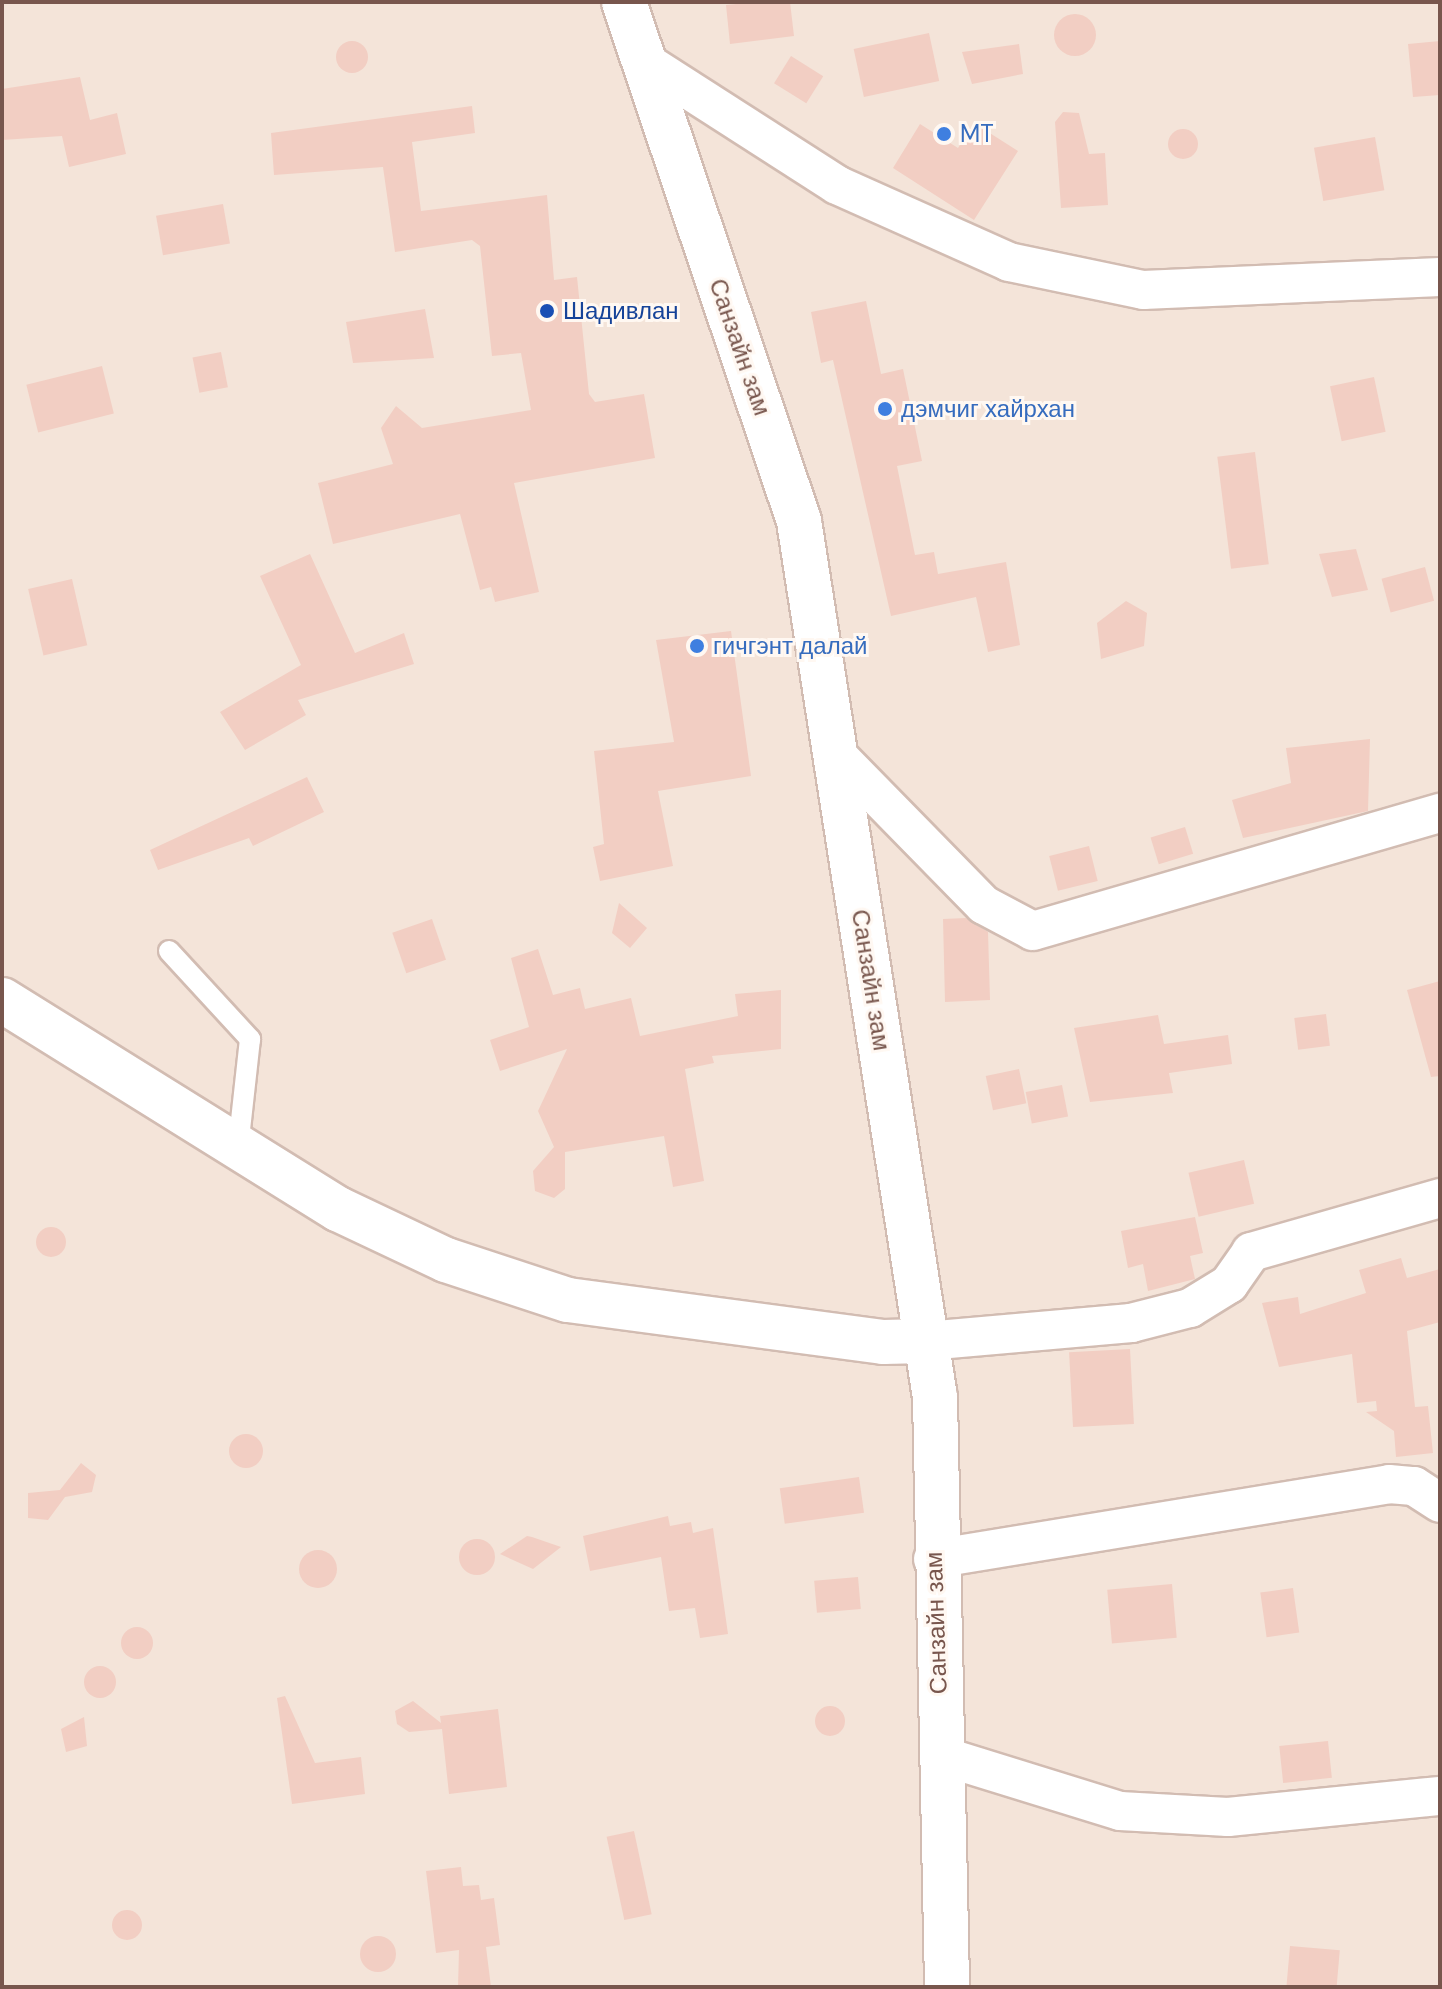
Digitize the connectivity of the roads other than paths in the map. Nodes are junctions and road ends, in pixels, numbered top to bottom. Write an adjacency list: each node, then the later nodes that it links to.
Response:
1 (624, 2): 2 (main road, Санзайн зам)
2 (644, 61): 3 (street); 4 (main road, Санзайн зам)
3 (1440, 277)
4 (836, 754): 5 (street); 10 (main road, Санзайн зам)
5 (1440, 813)
6 (169, 951): 8 (lane)
7 (2, 1000): 8 (main road)
8 (238, 1148): 10 (main road)
9 (1440, 1198): 10 (street)
10 (926, 1341): 12 (main road, Санзайн зам)
11 (1440, 1503): 12 (street)
12 (933, 1559): 13 (main road, Санзайн зам)
13 (939, 1755): 14 (street); 15 (main road, Санзайн зам)
14 (1440, 1796)
15 (947, 1987)

